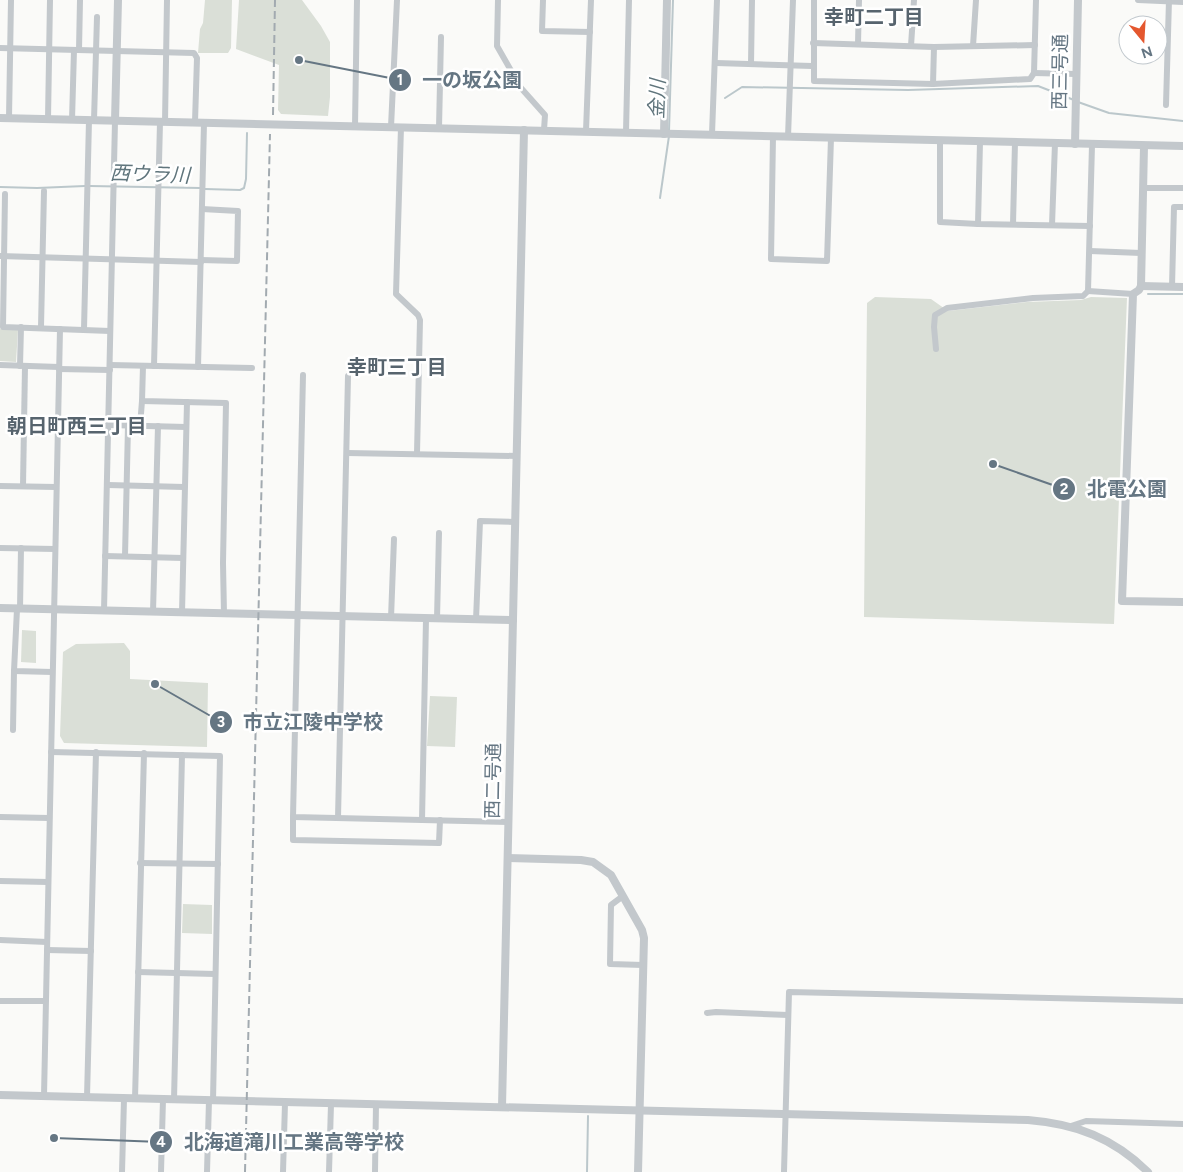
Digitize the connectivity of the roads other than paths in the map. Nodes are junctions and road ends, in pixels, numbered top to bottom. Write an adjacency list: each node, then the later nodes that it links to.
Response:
1 (11, 0): 35 (street)
2 (50, 0): 36 (street)
3 (80, 0): 37 (street)
4 (118, 0): 39 (street)
5 (167, 0): 40 (street)
6 (357, 0): 58 (street)
7 (397, 0): 59 (street)
8 (498, 0): 63 (street)
9 (543, 0): 26 (street)
10 (591, 0): 26 (street)
11 (629, 0): 65 (street)
12 (667, 0): 66 (street)
13 (718, 0): 41 (street)
14 (752, 0): 42 (street)
15 (793, 0): 43 (street)
16 (814, 0): 28 (street)
17 (859, 0): 29 (street)
18 (914, 0): 31 (street)
19 (976, 0): 32 (street)
20 (1036, 0): 30 (street)
21 (1078, 0): 46 (street, 西三号通)
22 (1138, 0): 23 (street)
23 (1169, 1): 24 (street); 48 (street)
24 (1183, 2)
25 (97, 17): 38 (street)
26 (590, 32): 64 (street)
27 (441, 37): 61 (street)
28 (814, 43): 29 (street); 44 (street)
29 (858, 44): 31 (street)
30 (1034, 45): 32 (street); 45 (street)
31 (912, 46): 33 (street)
32 (972, 46): 33 (street)
33 (934, 47): 47 (street)
34 (0, 48): 35 (street)
35 (10, 48): 36 (street); 50 (street)
36 (48, 49): 37 (street); 51 (street)
37 (77, 50): 38 (street); 52 (street)
38 (97, 50): 39 (street); 53 (street)
39 (117, 50): 40 (street); 54 (street)
40 (167, 52): 55 (street); 56 (street)
41 (716, 63): 42 (street); 67 (street)
42 (751, 64): 43 (street)
43 (791, 66): 44 (street); 69 (street)
44 (812, 66): 47 (street)
45 (1034, 73): 46 (street); 47 (street)
46 (1076, 74): 75 (street, 西三号通)
47 (933, 84)
48 (1166, 105)
49 (0, 118): 50 (street)
50 (9, 118): 51 (street)
51 (48, 119): 52 (street)
52 (72, 120): 53 (street)
53 (92, 120): 54 (street); 93 (street)
54 (115, 120): 55 (street); 94 (street)
55 (163, 122): 56 (street); 96 (street)
56 (195, 122): 57 (street)
57 (204, 123): 58 (street); 84 (street)
58 (355, 126): 59 (street)
59 (391, 127): 60 (street)
60 (401, 127): 61 (street); 127 (street)
61 (440, 128): 62 (street)
62 (524, 130): 63 (street); 128 (street, 西二号通)
63 (544, 130): 64 (street)
64 (586, 131): 65 (street)
65 (626, 132): 66 (street)
66 (664, 134): 67 (street)
67 (712, 134): 68 (street)
68 (773, 136): 69 (street); 70 (street)
69 (788, 137): 70 (street)
70 (831, 138): 71 (street)
71 (940, 141): 72 (street); 85 (street)
72 (980, 142): 73 (street); 85 (street)
73 (1015, 142): 74 (street); 86 (street)
74 (1055, 144): 75 (street); 87 (street)
75 (1074, 144): 76 (street)
76 (1092, 145): 77 (street); 88 (street)
77 (1144, 146): 78 (street); 79 (street)
78 (1183, 146)
79 (1144, 188): 80 (street); 90 (street)
80 (1183, 188)
81 (44, 191): 92 (street)
82 (5, 194): 91 (street)
83 (1183, 207): 98 (street)
84 (202, 209): 95 (street); 95 (street)
85 (978, 224): 86 (street)
86 (1013, 224): 87 (street)
87 (1052, 225): 88 (street)
88 (1090, 226): 89 (street)
89 (1090, 251): 90 (street); 100 (street)
90 (1141, 253): 97 (street)
91 (2, 257): 92 (street); 102 (street)
92 (41, 258): 93 (street); 104 (street)
93 (85, 259): 94 (street); 106 (street)
94 (112, 260): 96 (street); 107 (street)
95 (201, 261): 96 (street); 114 (street)
96 (156, 262): 112 (street)
97 (1141, 286): 98 (street); 101 (street)
98 (1172, 287): 99 (street)
99 (1183, 287)
100 (1088, 291): 101 (street); 108 (street)
101 (1133, 294): 146 (street)
102 (1, 327): 103 (street)
103 (21, 327): 104 (street); 110 (street)
104 (40, 327): 105 (street)
105 (60, 329): 106 (street); 115 (street)
106 (84, 329): 107 (street)
107 (110, 331): 113 (street)
108 (936, 349)
109 (0, 365): 110 (street)
110 (23, 366): 115 (street); 131 (street)
111 (143, 366): 112 (street); 113 (street); 119 (street)
112 (154, 366): 114 (street)
113 (110, 367): 115 (street); 121 (street)
114 (198, 367): 116 (street)
115 (59, 368): 134 (street)
116 (252, 368)
117 (302, 375): 154 (street)
118 (348, 376): 126 (street)
119 (142, 401): 120 (street); 123 (street)
120 (187, 402): 125 (street); 153 (street)
121 (109, 425): 122 (street); 129 (street)
122 (128, 426): 123 (street); 132 (street)
123 (140, 426): 124 (street)
124 (158, 426): 125 (street); 133 (street)
125 (186, 427): 135 (street)
126 (347, 453): 127 (street); 155 (street)
127 (417, 453): 128 (street)
128 (517, 456): 136 (street, 西二号通)
129 (108, 485): 132 (street); 142 (street)
130 (0, 486): 131 (street)
131 (22, 486): 134 (street)
132 (127, 486): 133 (street); 143 (street)
133 (156, 486): 135 (street); 144 (street)
134 (56, 487): 141 (street)
135 (184, 487): 145 (street)
136 (515, 522): 159 (street); 160 (street, 西二号通)
137 (439, 533): 158 (street)
138 (394, 539): 156 (street)
139 (0, 548): 140 (street)
140 (21, 548): 141 (street); 148 (street)
141 (55, 549): 149 (street)
142 (105, 556): 143 (street); 150 (street)
143 (125, 556): 144 (street)
144 (154, 557): 145 (street); 151 (street)
145 (183, 558): 152 (street)
146 (1183, 602)
147 (0, 608): 148 (street)
148 (18, 609): 149 (street); 161 (street)
149 (53, 610): 150 (street); 162 (street)
150 (104, 611): 151 (street)
151 (153, 612): 152 (street)
152 (182, 613): 153 (street)
153 (224, 614): 154 (street)
154 (297, 616): 155 (street); 169 (street)
155 (344, 617): 156 (street); 171 (street)
156 (391, 618): 157 (street)
157 (426, 618): 158 (street); 172 (street)
158 (438, 619): 159 (street)
159 (476, 620): 160 (street)
160 (513, 620): 174 (street, 西二号通)
161 (14, 671): 162 (street); 163 (street)
162 (52, 672): 164 (street)
163 (13, 730)
164 (51, 752): 165 (street); 170 (street)
165 (96, 752): 166 (street); 185 (street)
166 (144, 753): 167 (street); 176 (street)
167 (182, 755): 177 (street); 178 (street)
168 (0, 817): 170 (street)
169 (293, 817): 171 (street); 173 (street)
170 (49, 818): 180 (street)
171 (338, 818): 172 (street)
172 (422, 820): 173 (street)
173 (440, 820): 174 (street)
174 (508, 822): 175 (street, 西二号通)
175 (508, 858): 181 (street); 206 (street, 西二号通)
176 (140, 864): 177 (street); 187 (street)
177 (179, 864): 178 (street); 188 (street)
178 (218, 864): 189 (street)
179 (0, 881): 180 (street)
180 (48, 882): 183 (street)
181 (623, 896): 186 (street); 186 (street)
182 (0, 940): 183 (street)
183 (47, 942): 184 (street)
184 (47, 950): 185 (street); 191 (street)
185 (91, 951): 197 (street)
186 (643, 966): 207 (street)
187 (138, 972): 188 (street); 199 (street)
188 (176, 973): 189 (street); 201 (street)
189 (216, 974): 202 (street)
190 (0, 1001): 191 (street)
191 (45, 1001): 196 (street)
192 (1183, 1001): 194 (street)
193 (707, 1013): 194 (street)
194 (788, 1015): 208 (street)
195 (0, 1095): 196 (street)
196 (44, 1096): 197 (street)
197 (87, 1098): 198 (street)
198 (124, 1099): 199 (street); 211 (street)
199 (135, 1099): 200 (street)
200 (163, 1100): 201 (street); 212 (street)
201 (174, 1100): 202 (street)
202 (211, 1101): 203 (street); 213 (street)
203 (285, 1102): 204 (street); 214 (street)
204 (331, 1104): 205 (street); 215 (street)
205 (376, 1104): 206 (street); 216 (street)
206 (502, 1107): 207 (street)
207 (640, 1110): 208 (street); 217 (street)
208 (786, 1114): 210 (street); 218 (street)
209 (1183, 1124): 210 (street)
210 (1071, 1126): 219 (street)
211 (122, 1172)
212 (161, 1172)
213 (207, 1172)
214 (283, 1172)
215 (329, 1172)
216 (375, 1172)
217 (638, 1172)
218 (784, 1172)
219 (1148, 1172)

